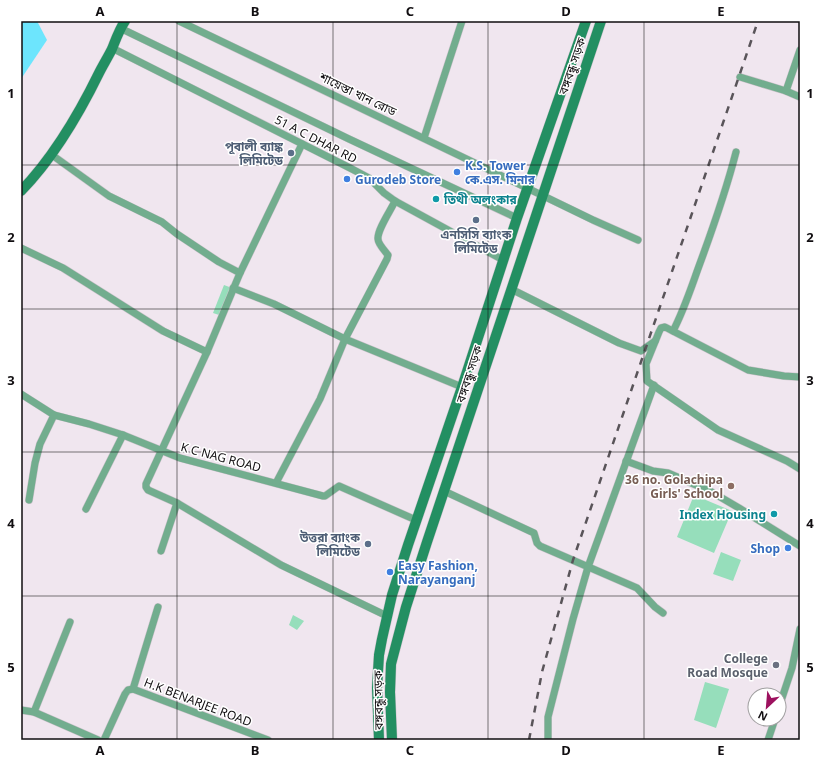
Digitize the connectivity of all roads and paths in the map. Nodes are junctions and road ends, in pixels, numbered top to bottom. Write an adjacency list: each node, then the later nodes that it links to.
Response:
1 (180, 21): 11 (street, শায়েস্তা খান রোড)
2 (462, 21): 11 (street)
3 (586, 21): 15 (main road, বঙ্গবন্ধু সড়ক)
4 (601, 21): 17 (main road, বঙ্গবন্ধু সড়ক)
5 (123, 25): 6 (main road); 19 (street)
6 (112, 48): 12 (street, 51 A C DHAR RD); 14 (main road)
7 (800, 50): 9 (street)
8 (740, 77): 9 (street)
9 (786, 91): 10 (street)
10 (800, 98)
11 (424, 138): 15 (street, শায়েস্তা খান রোড)
12 (302, 144): 18 (street, 51 A C DHAR RD); 23 (street)
13 (736, 152): 26 (street)
14 (52, 155): 16 (main road); 23 (street)
15 (527, 188): 17 (street, শায়েস্তা খান রোড); 19 (main road, বঙ্গবন্ধু সড়ক)
16 (21, 191)
17 (542, 196): 20 (street, শায়েস্তা খান রোড); 25 (main road, বঙ্গবন্ধু সড়ক)
18 (395, 201): 22 (street, 51 A C DHAR RD); 27 (street)
19 (517, 218): 22 (main road, বঙ্গবন্ধু সড়ক)
20 (638, 240)
21 (21, 248): 29 (street)
22 (503, 260): 32 (main road, বঙ্গবন্ধু সড়ক)
23 (240, 273): 24 (street)
24 (233, 288): 27 (street); 29 (street)
25 (511, 289): 28 (street); 40 (main road, বঙ্গবন্ধু সড়ক)
26 (673, 331): 28 (street); 30 (street)
27 (345, 340): 32 (street); 39 (street)
28 (656, 341): 31 (street)
29 (207, 352): 36 (street)
30 (800, 376)
31 (654, 385): 37 (street); 38 (street)
32 (462, 388): 44 (main road, বঙ্গবন্ধু সড়ক)
33 (21, 394): 34 (street, K C NAG ROAD)
34 (54, 415): 35 (street, K C NAG ROAD); 41 (street)
35 (123, 436): 36 (street, K C NAG ROAD); 43 (street)
36 (162, 450): 39 (street, K C NAG ROAD); 42 (street)
37 (626, 461): 45 (street); 47 (street)
38 (800, 469)
39 (276, 483): 44 (street, K C NAG ROAD)
40 (444, 491): 47 (street); 62 (main road, বঙ্গবন্ধু সড়ক)
41 (29, 500)
42 (177, 503): 46 (street); 50 (street)
43 (86, 509)
44 (416, 520): 50 (main road, বঙ্গবন্ধু সড়ক)
45 (800, 546)
46 (161, 551)
47 (588, 567): 49 (street); 63 (street)
48 (158, 607): 54 (street)
49 (663, 613)
50 (387, 616): 61 (main road, বঙ্গবন্ধু সড়ক)
51 (70, 622): 56 (street)
52 (800, 629): 53 (street)
53 (786, 687)
54 (133, 689): 59 (street, H.K BENARJEE ROAD); 60 (street, H.K BENARJEE ROAD)
55 (21, 710): 56 (street)
56 (34, 712): 58 (street)
57 (772, 727): 64 (street)
58 (98, 740)
59 (104, 740)
60 (268, 740)
61 (379, 740)
62 (392, 740)
63 (548, 740)
64 (768, 740)

